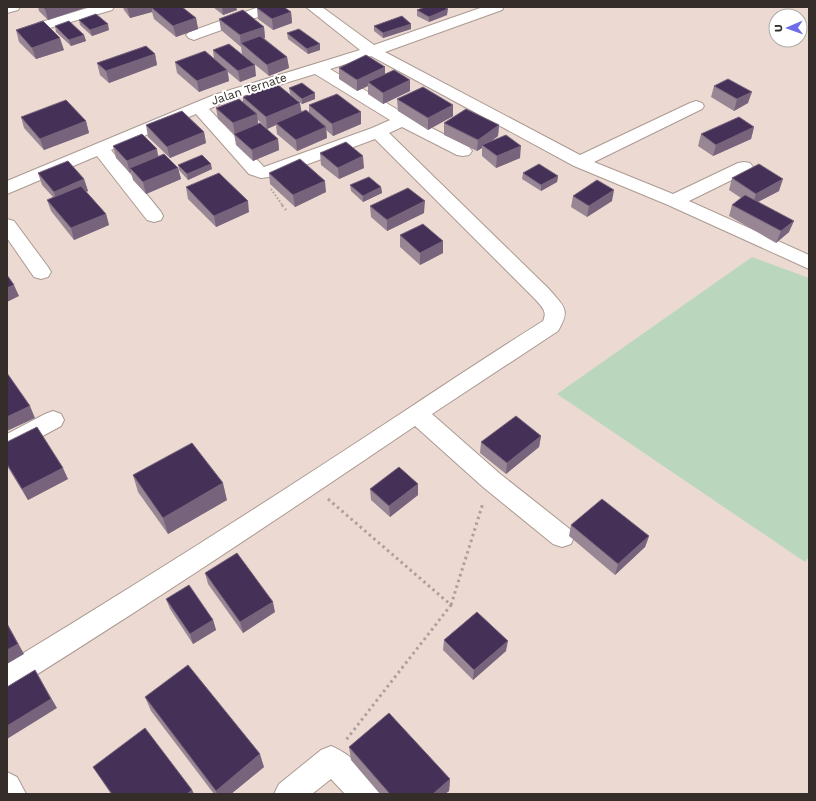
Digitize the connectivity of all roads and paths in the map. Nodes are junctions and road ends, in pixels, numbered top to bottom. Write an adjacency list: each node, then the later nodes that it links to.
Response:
1 (13, 7): 6 (street)
2 (106, 7): 7 (street)
3 (273, 7): 8 (street)
4 (313, 7): 9 (street)
5 (497, 7): 9 (street, Jalan Ternate)
6 (7, 9)
7 (43, 26)
8 (194, 35)
9 (372, 51): 10 (street, Jalan Ternate); 17 (street)
10 (317, 68): 12 (street, Jalan Ternate); 13 (street)
11 (696, 106): 17 (street)
12 (198, 107): 15 (street, Jalan Ternate); 19 (street)
13 (402, 120): 14 (street); 16 (street)
14 (378, 132): 19 (street); 27 (street)
15 (100, 148): 20 (street, Jalan Ternate); 23 (street)
16 (463, 151)
17 (580, 162): 21 (street)
18 (744, 168): 21 (street)
19 (261, 173): 22 (path)
20 (7, 188)
21 (674, 201): 25 (street)
22 (286, 210)
23 (154, 216)
24 (7, 226): 26 (street)
25 (809, 263)
26 (41, 272)
27 (416, 414): 30 (street); 31 (street)
28 (53, 420): 29 (street)
29 (7, 445)
30 (491, 480): 32 (street); 33 (path)
31 (311, 484): 33 (path); 34 (street)
32 (562, 537)
33 (451, 606): 35 (path)
34 (7, 678)
35 (330, 760): 38 (street); 39 (street)
36 (7, 787): 37 (street)
37 (11, 794)
38 (289, 794)
39 (364, 794)

